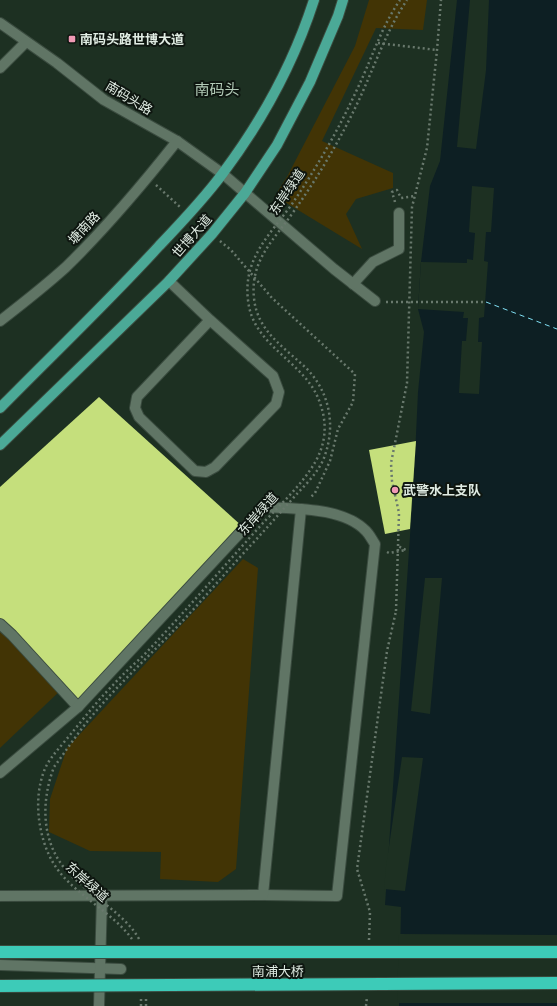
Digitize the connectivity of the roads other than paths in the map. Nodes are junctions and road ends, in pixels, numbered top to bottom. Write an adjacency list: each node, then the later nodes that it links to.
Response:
1 (314, 0): 7 (main road, 世博大道)
2 (343, 0): 8 (main road, 世博大道)
3 (0, 23): 4 (street, 南码头路)
4 (26, 42): 5 (street); 6 (street, 南码头路)
5 (0, 68)
6 (177, 141): 7 (street, 南码头路); 14 (street, 塘南路)
7 (223, 174): 8 (street, 南码头路); 15 (main road, 世博大道)
8 (245, 194): 10 (main road, 世博大道); 11 (street, 南码头路)
9 (399, 213): 11 (street)
10 (169, 281): 13 (street); 16 (main road, 世博大道)
11 (353, 284): 12 (street, 南码头路)
12 (375, 301)
13 (210, 320): 13 (street)
14 (0, 321)
15 (0, 408)
16 (0, 445)
17 (301, 509): 19 (street); 21 (street); 21 (street)
18 (0, 624): 19 (street)
19 (78, 707): 20 (street)
20 (0, 773)
21 (263, 895): 23 (street)
22 (0, 896): 23 (street)
23 (102, 896): 27 (street)
24 (0, 952): 25 (highway, 南浦大桥, bridge)
25 (557, 952)
26 (0, 965): 27 (street)
27 (100, 969): 28 (street); 31 (street)
28 (121, 969)
29 (557, 983): 30 (highway, 南浦大桥, bridge)
30 (0, 986)
31 (99, 1006)

